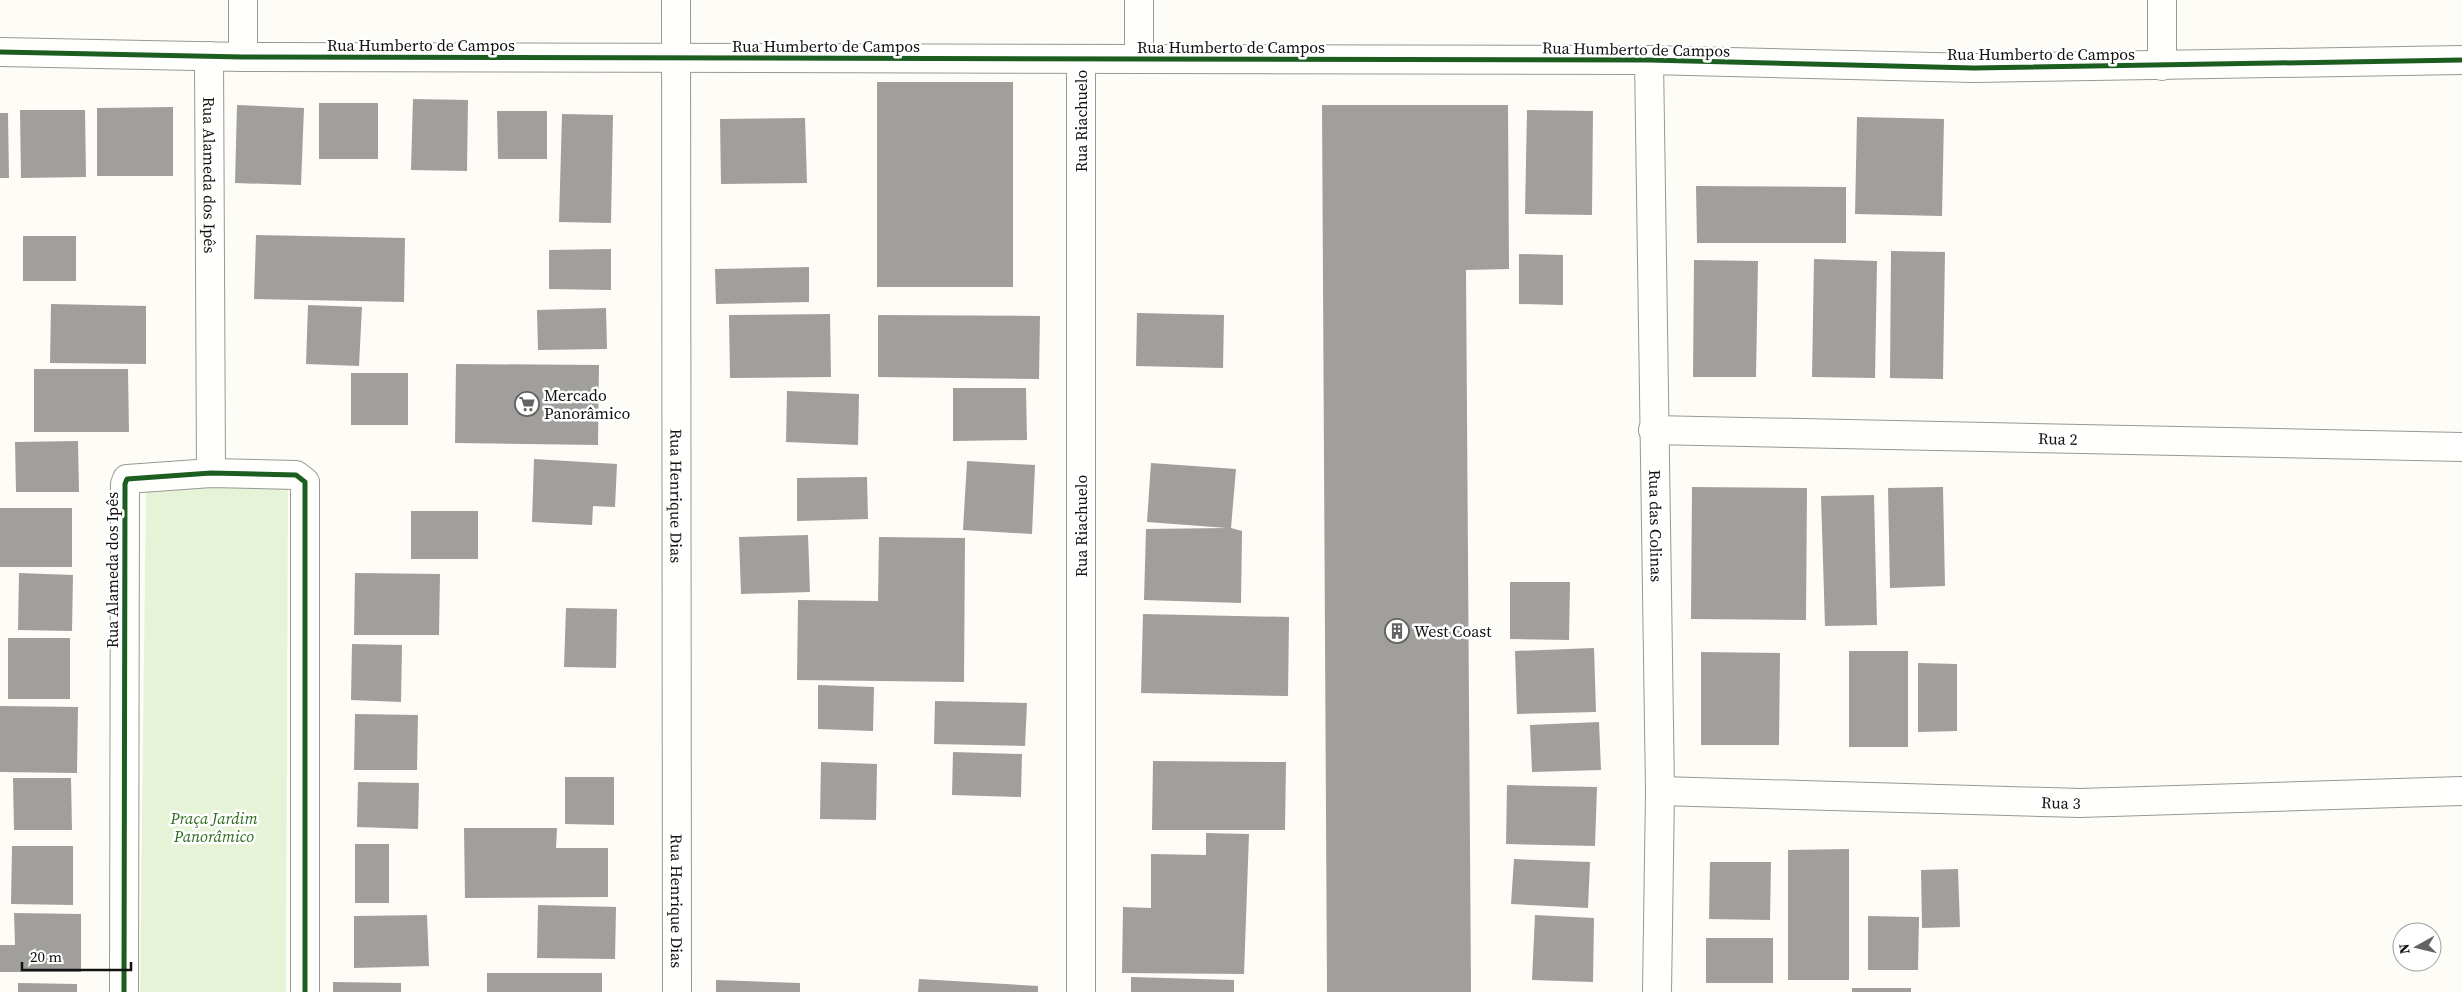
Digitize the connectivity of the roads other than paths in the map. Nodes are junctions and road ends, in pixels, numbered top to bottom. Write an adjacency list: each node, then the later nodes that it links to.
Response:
1 (243, 0): 7 (street)
2 (676, 0): 8 (street, Rua Henrique Dias)
3 (1139, 0): 10 (street)
4 (2162, 0): 13 (street)
5 (0, 52): 6 (street, Rua Humberto de Campos)
6 (208, 56): 7 (street, Rua Humberto de Campos); 16 (street, Rua Alameda dos Ipês)
7 (243, 57): 8 (street, Rua Humberto de Campos)
8 (676, 58): 9 (street, Rua Humberto de Campos); 21 (street, Rua Henrique Dias)
9 (1081, 59): 10 (street, Rua Humberto de Campos); 22 (street, Rua Riachuelo)
10 (1138, 59): 11 (street, Rua Humberto de Campos)
11 (1649, 60): 13 (street, Rua Humberto de Campos); 14 (street, Rua das Colinas)
12 (2462, 60): 13 (street, Rua Humberto de Campos)
13 (2162, 66)
14 (1653, 430): 15 (street, Rua 2); 17 (street, Rua das Colinas)
15 (2462, 447)
16 (211, 473): 19 (street, Rua Alameda dos Ipês); 20 (street, Rua Alameda dos Ipês)
17 (1660, 791): 18 (street, Rua 3); 23 (street, Rua das Colinas)
18 (2462, 791)
19 (124, 992)
20 (305, 992)
21 (677, 992)
22 (1081, 992)
23 (1657, 992)

